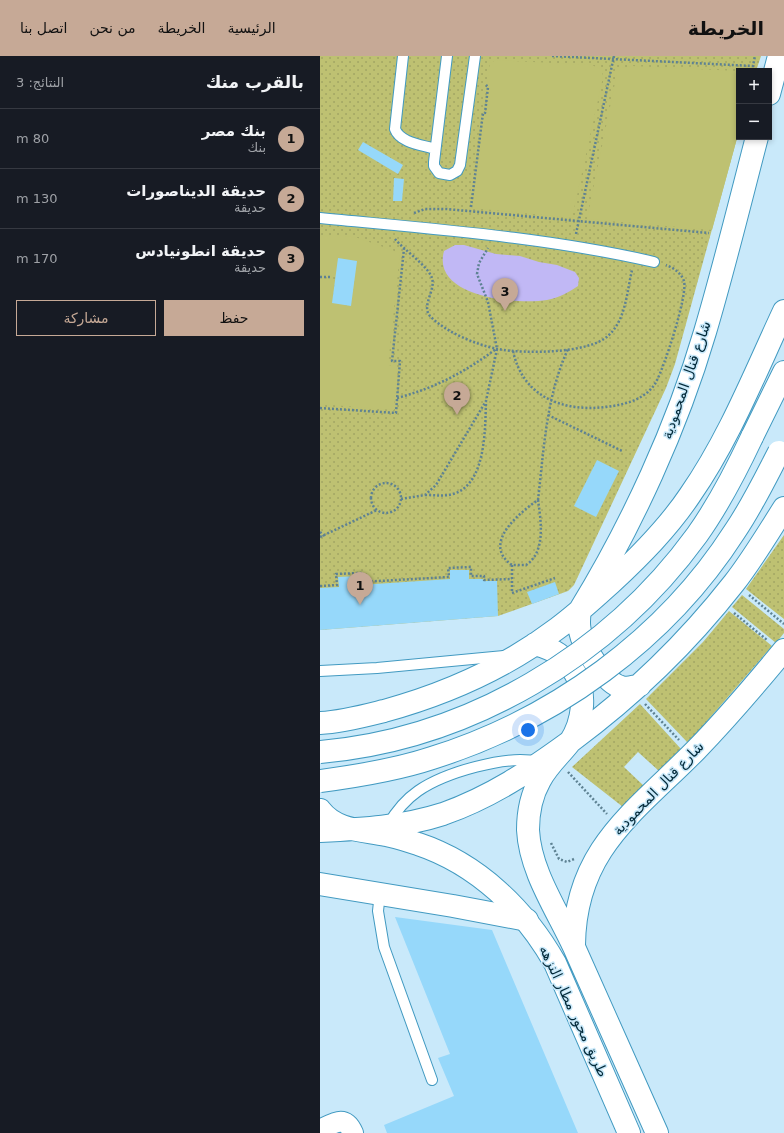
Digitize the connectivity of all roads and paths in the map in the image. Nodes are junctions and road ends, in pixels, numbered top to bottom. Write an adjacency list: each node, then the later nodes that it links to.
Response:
1 (403, 56): 12 (lane)
2 (447, 56): 12 (lane)
3 (475, 56): 12 (lane)
4 (552, 56): 7 (path)
5 (755, 56): 8 (path)
6 (779, 56): 10 (main road)
7 (614, 57): 8 (path); 15 (path)
8 (753, 66)
9 (486, 79): 13 (path)
10 (772, 83)
11 (756, 140): 50 (main road, شارع قنال المحمودية)
12 (435, 149)
13 (471, 207)
14 (320, 218): 16 (lane)
15 (578, 222): 16 (path); 17 (path); 19 (path)
16 (396, 226): 19 (lane)
17 (709, 233)
18 (490, 245): 25 (path)
19 (574, 246): 20 (lane)
20 (634, 257): 21 (lane); 26 (path)
21 (654, 262): 30 (path)
22 (320, 277): 23 (path)
23 (332, 277)
24 (784, 311): 50 (main road)
25 (497, 349): 27 (path); 29 (path); 29 (path); 31 (path)
26 (568, 349): 27 (path); 30 (path)
27 (513, 351): 30 (path)
28 (784, 372): 59 (main road, bridge)
29 (397, 398): 32 (path)
30 (550, 400): 33 (path)
31 (486, 401): 36 (path); 36 (path)
32 (320, 408)
33 (548, 415): 35 (path); 38 (path)
34 (782, 447): 62 (main road, bridge)
35 (622, 451)
36 (425, 495): 37 (path)
37 (401, 499): 40 (path); 40 (path)
38 (538, 500): 44 (path); 44 (path)
39 (784, 508): 55 (main road)
40 (377, 510): 42 (path)
41 (320, 532): 42 (path)
42 (324, 536): 43 (path)
43 (320, 537)
44 (512, 565): 46 (path)
45 (555, 578): 46 (path)
46 (512, 579): 47 (path)
47 (320, 586)
48 (743, 591): 51 (path)
49 (729, 609): 52 (path)
50 (580, 610): 53 (main road); 55 (main road)
51 (784, 624)
52 (777, 646): 73 (main road, شارع قنال المحمودية)
53 (525, 650): 54 (lane); 56 (main road); 57 (main road)
54 (320, 671)
55 (641, 693): 57 (main road); 58 (path)
56 (322, 726)
57 (570, 741): 60 (main road); 73 (main road, طريق محور مطار النزهه)
58 (681, 742)
59 (320, 752)
60 (542, 763): 65 (main road); 65 (lane)
61 (570, 766): 64 (path)
62 (320, 781)
63 (320, 810): 66 (main road)
64 (607, 815)
65 (387, 827): 66 (main road)
66 (355, 829): 67 (main road); 72 (main road, طريق محور مطار النزهه)
67 (320, 831)
68 (549, 837): 69 (path)
69 (579, 854)
70 (320, 884): 71 (main road)
71 (380, 893): 72 (main road); 74 (lane)
72 (527, 920): 77 (main road, طريق محور مطار النزهه)
73 (574, 946): 78 (main road, طريق محور مطار النزهه)
74 (432, 1080)
75 (328, 1126): 76 (street)
76 (353, 1133)
77 (629, 1133)
78 (657, 1133)

